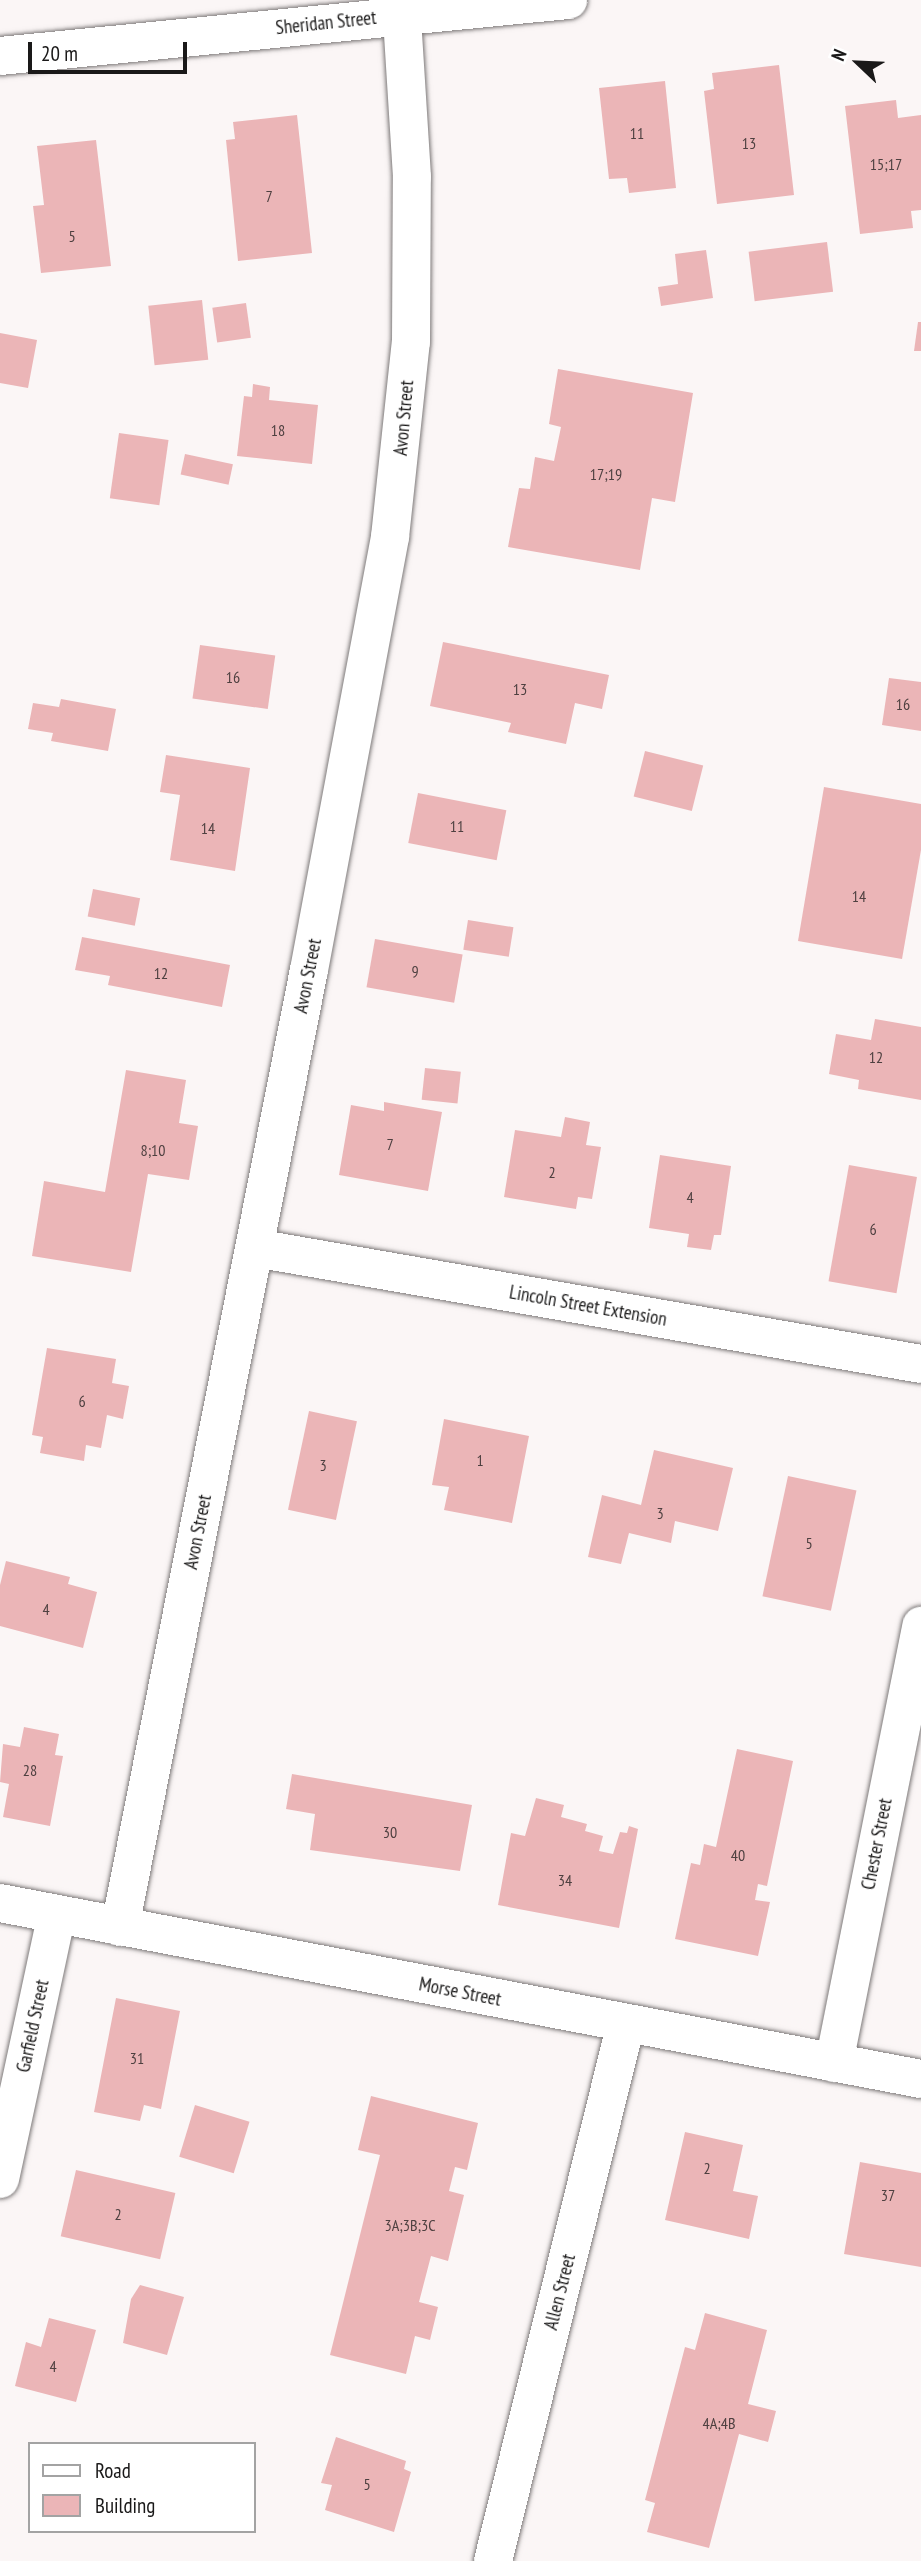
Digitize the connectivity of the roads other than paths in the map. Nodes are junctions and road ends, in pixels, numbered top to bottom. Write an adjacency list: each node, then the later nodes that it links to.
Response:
1 (568, 0): 2 (street, Sheridan Street)
2 (402, 16): 3 (street, Sheridan Street); 4 (street, Avon Street)
3 (0, 56)
4 (255, 1248): 5 (street, Lincoln Street Extension); 9 (street, Avon Street)
5 (921, 1364)
6 (921, 1626): 11 (street, Chester Street)
7 (0, 1903): 8 (street, Morse Street)
8 (57, 1914): 9 (street, Morse Street); 13 (street, Garfield Street)
9 (120, 1927): 10 (street, Morse Street)
10 (626, 2023): 11 (street, Morse Street); 14 (street, Allen Street)
11 (834, 2063): 12 (street, Morse Street)
12 (921, 2078)
13 (0, 2179)
14 (494, 2561)

